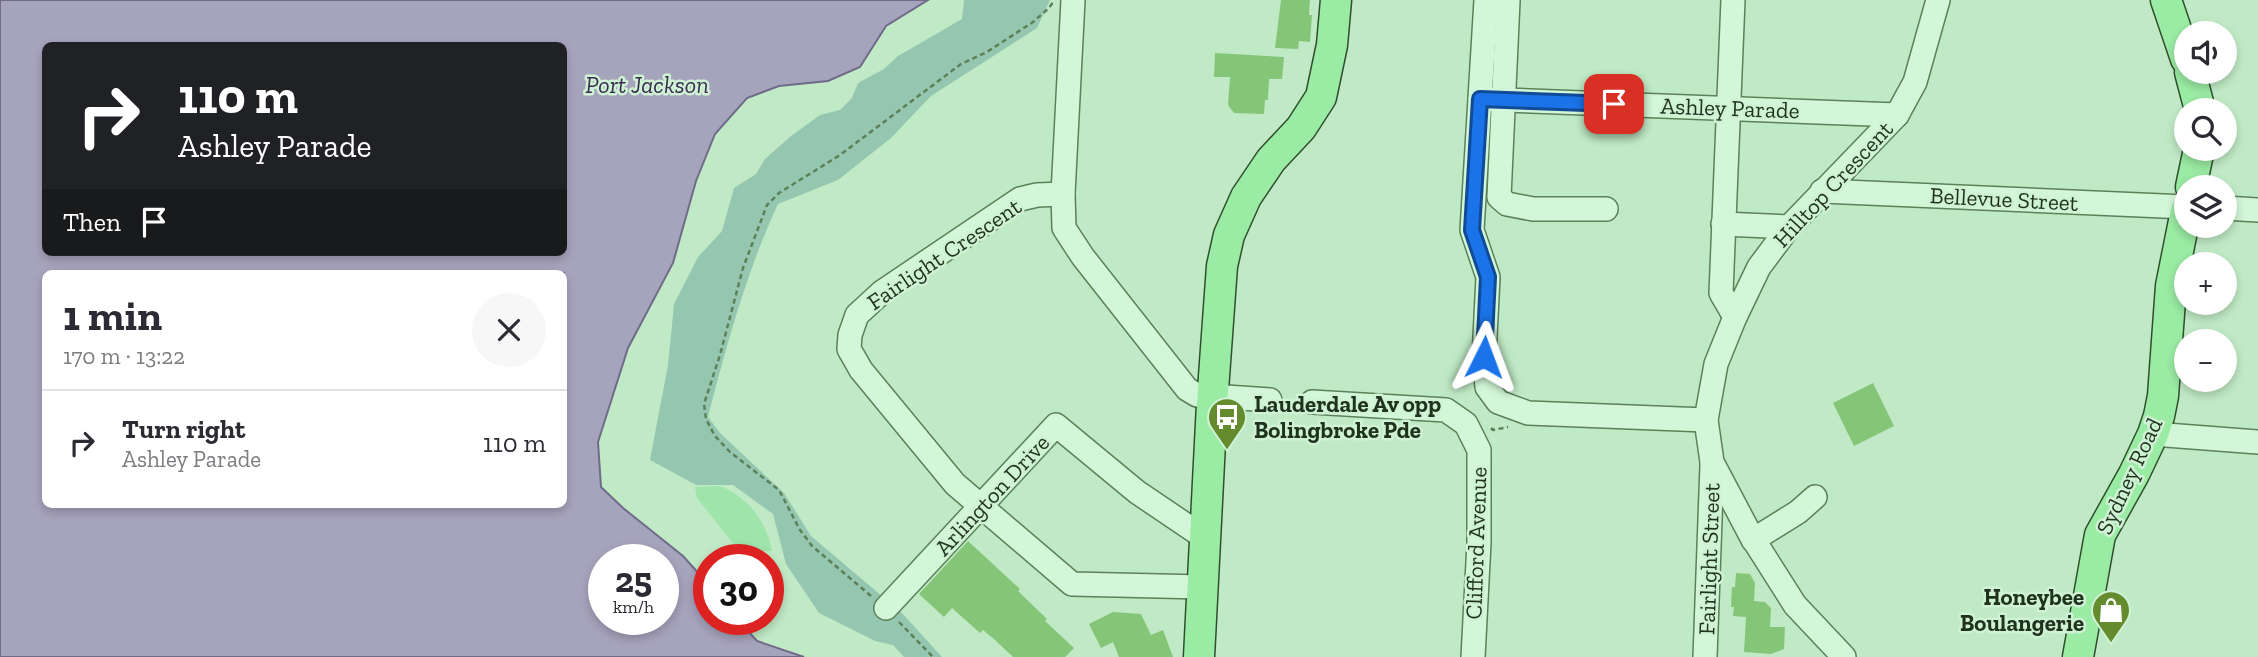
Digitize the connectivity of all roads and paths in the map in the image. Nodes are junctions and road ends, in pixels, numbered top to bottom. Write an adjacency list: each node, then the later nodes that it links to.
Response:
1 (1054, 0): 35 (path)
2 (1073, 0): 14 (street)
3 (1336, 0): 23 (main road)
4 (1733, 0): 11 (street)
5 (1938, 0): 12 (street, Hilltop Crescent)
6 (2166, 0): 8 (main road)
7 (1497, 1): 9 (street); 10 (street)
8 (2174, 24)
9 (1480, 99): 10 (street, Ashley Parade); 26 (street)
10 (1503, 100): 11 (street, Ashley Parade); 16 (street)
11 (1729, 107): 12 (street, Ashley Parade); 19 (street)
12 (1897, 115): 13 (street, Hilltop Crescent)
13 (1822, 191): 15 (street, Bellevue Street); 20 (street, Hilltop Crescent)
14 (1063, 194): 23 (street); 31 (street, Fairlight Crescent)
15 (2174, 208)
16 (1606, 209)
17 (2237, 209): 18 (street)
18 (2258, 210)
19 (1723, 224): 20 (street); 22 (street)
20 (1789, 227): 22 (street, Hilltop Crescent)
21 (2180, 238): 27 (main road, Sydney Road)
22 (1735, 317): 26 (street, Hilltop Crescent)
23 (1212, 397): 24 (street); 32 (main road)
24 (1270, 400)
25 (1312, 402): 38 (street, Clifford Avenue)
26 (1706, 420): 29 (street, Hilltop Crescent)
27 (2153, 433): 28 (street); 41 (main road, Sydney Road)
28 (2258, 442)
29 (1712, 462): 33 (street, Hilltop Crescent); 39 (street, Fairlight Street)
30 (1815, 497): 33 (street)
31 (981, 506): 32 (street, Arlington Drive); 34 (street, Fairlight Crescent); 35 (street, Arlington Drive)
32 (1205, 538): 34 (main road)
33 (1754, 540): 40 (street, Hilltop Crescent)
34 (1203, 587): 37 (main road)
35 (886, 608): 36 (path)
36 (933, 657)
37 (1199, 657)
38 (1473, 657)
39 (1705, 657)
40 (1843, 657)
41 (2078, 657)

